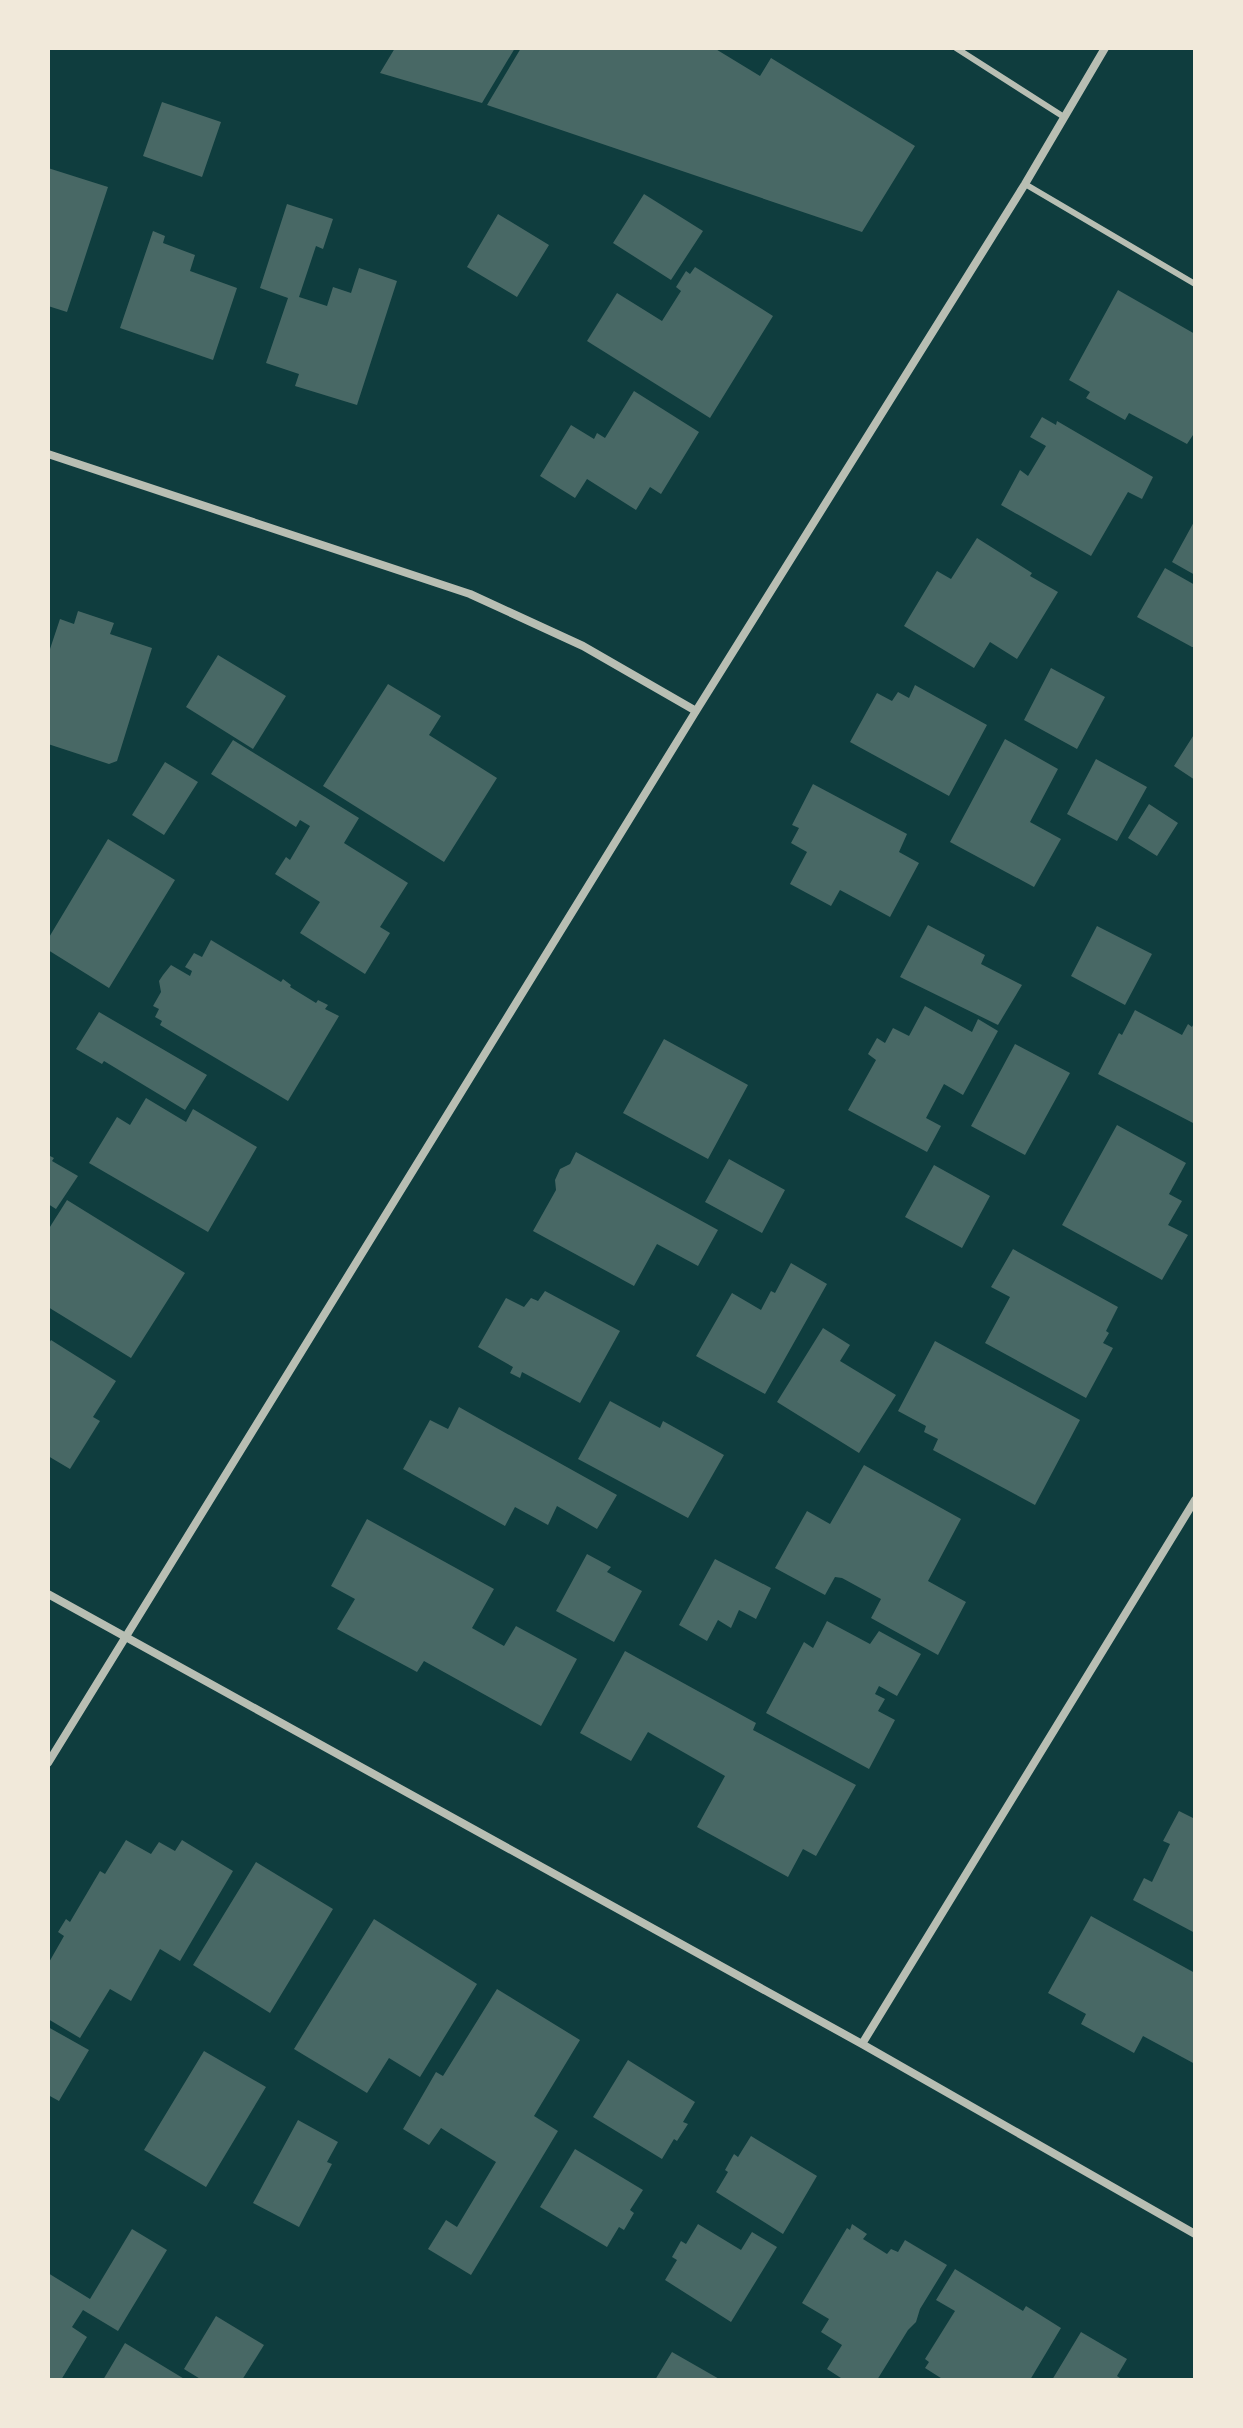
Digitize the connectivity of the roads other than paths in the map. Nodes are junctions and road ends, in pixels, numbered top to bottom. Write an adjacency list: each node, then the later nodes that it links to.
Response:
1 (956, 48): 3 (lane)
2 (1105, 48): 3 (street)
3 (1064, 117): 4 (street)
4 (1025, 184): 5 (lane); 7 (street)
5 (1195, 284)
6 (48, 454): 7 (street)
7 (696, 711): 10 (street)
8 (1195, 1500): 12 (street)
9 (48, 1594): 10 (street)
10 (126, 1635): 11 (street); 12 (street)
11 (48, 1763)
12 (862, 2044): 13 (street)
13 (1195, 2234)

